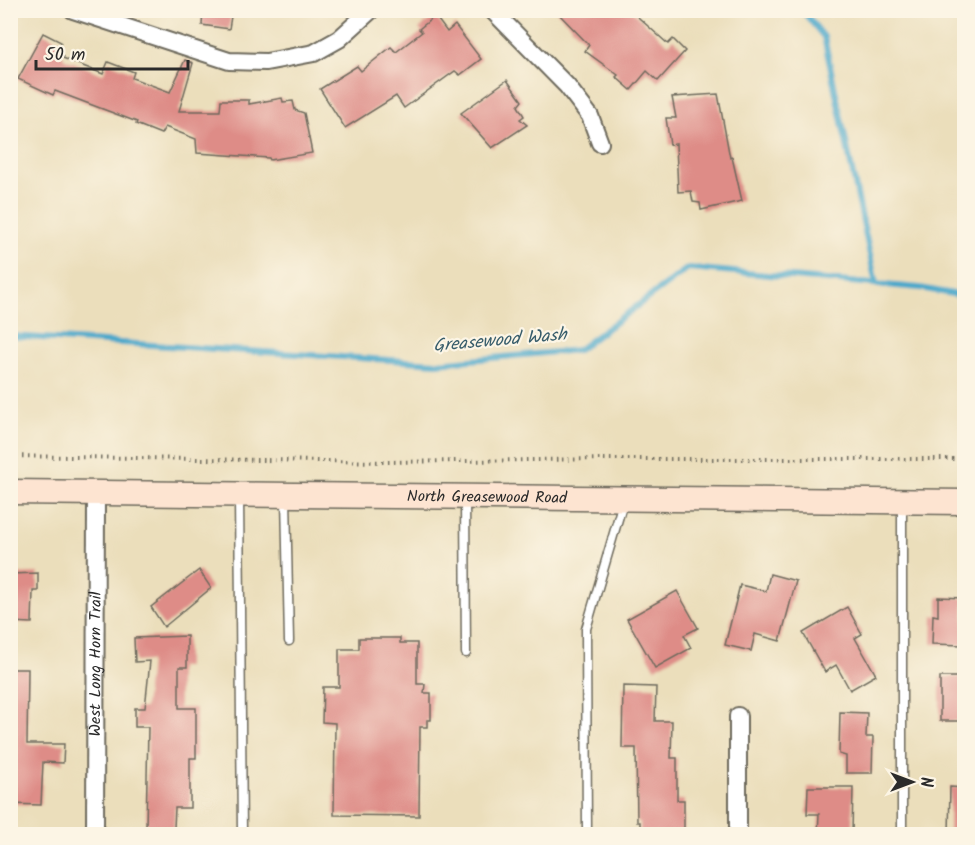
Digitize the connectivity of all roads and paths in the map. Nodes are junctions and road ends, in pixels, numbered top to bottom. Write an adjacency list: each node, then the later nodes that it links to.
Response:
1 (73, 10): 2 (street)
2 (372, 10)
3 (492, 10): 4 (street)
4 (600, 142)
5 (10, 456): 6 (path)
6 (964, 459)
7 (10, 492): 8 (street, North Greasewood Road)
8 (96, 493): 9 (street, North Greasewood Road); 18 (street, West Long Horn Trail)
9 (239, 495): 10 (street, North Greasewood Road); 19 (lane)
10 (286, 495): 11 (street, North Greasewood Road); 15 (lane)
11 (465, 497): 12 (street, North Greasewood Road); 16 (lane)
12 (624, 499): 13 (street, North Greasewood Road); 20 (lane)
13 (902, 501): 14 (street, North Greasewood Road); 22 (lane)
14 (964, 502)
15 (290, 640)
16 (466, 653)
17 (738, 716): 21 (street)
18 (95, 834)
19 (242, 834)
20 (587, 834)
21 (738, 834)
22 (902, 834)

